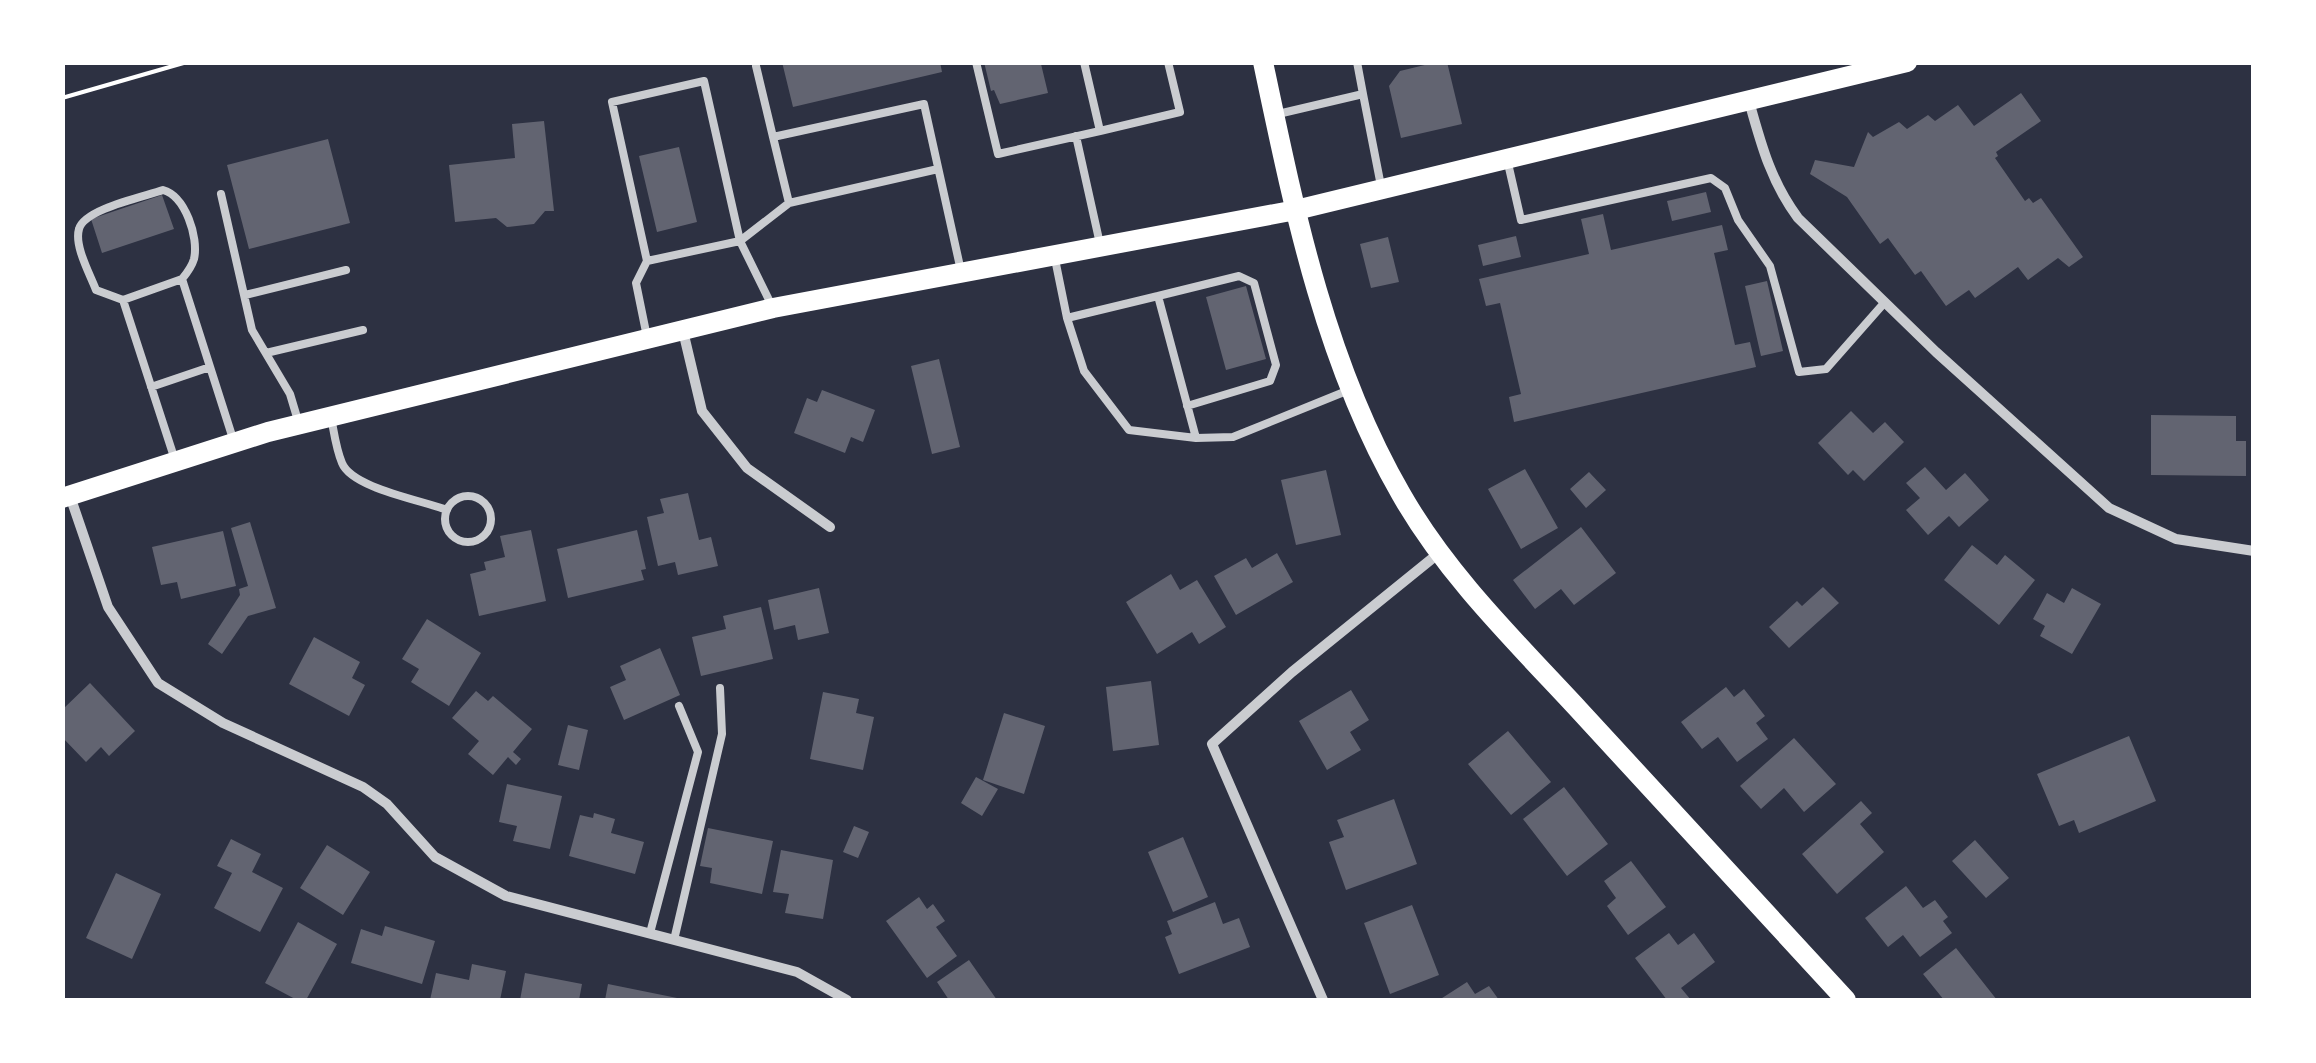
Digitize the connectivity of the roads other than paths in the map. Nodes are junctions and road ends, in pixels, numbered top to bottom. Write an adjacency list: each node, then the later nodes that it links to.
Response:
1 (976, 62): 12 (lane)
2 (1084, 62): 11 (lane)
3 (1168, 62): 11 (lane)
4 (1262, 62): 10 (main road)
5 (1357, 62): 8 (lane)
6 (1908, 62): 9 (main road)
7 (756, 66): 13 (lane)
8 (1362, 94): 10 (lane); 16 (lane)
9 (1749, 100): 14 (main road); 30 (street)
10 (1274, 115): 19 (main road)
11 (1100, 131): 12 (lane)
12 (1076, 136): 21 (lane)
13 (772, 137): 15 (lane); 18 (lane)
14 (1507, 158): 16 (main road); 30 (lane)
15 (938, 169): 18 (lane); 25 (lane)
16 (1382, 189): 19 (main road)
17 (222, 194): 27 (lane)
18 (789, 203): 20 (lane)
19 (1296, 210): 21 (main road); 39 (main road)
20 (740, 241): 23 (lane); 23 (lane); 31 (lane)
21 (1101, 246): 22 (main road)
22 (1054, 254): 25 (main road); 32 (lane)
23 (647, 261): 35 (lane)
24 (346, 270): 27 (lane)
25 (961, 271): 31 (main road)
26 (182, 279): 29 (lane); 29 (lane); 37 (lane)
27 (245, 294): 36 (lane)
28 (1158, 296): 32 (lane); 40 (lane); 40 (lane)
29 (123, 300): 38 (lane)
30 (1885, 302): 49 (street)
31 (773, 308): 34 (main road)
32 (1067, 318): 43 (lane)
33 (363, 330): 36 (lane)
34 (682, 330): 35 (main road); 48 (street)
35 (648, 338): 41 (main road)
36 (266, 354): 42 (lane)
37 (210, 367): 38 (lane); 44 (lane)
38 (152, 387): 45 (lane)
39 (1352, 390): 43 (lane); 50 (main road)
40 (1187, 406): 43 (lane)
41 (330, 416): 42 (main road); 47 (lane)
42 (298, 424): 44 (main road)
43 (1196, 438)
44 (234, 442): 45 (main road)
45 (175, 460): 46 (main road)
46 (66, 496): 53 (street)
47 (447, 510): 47 (lane)
48 (830, 528)
49 (2254, 551)
50 (1439, 553): 56 (street); 57 (main road)
51 (720, 688): 54 (lane)
52 (679, 706): 53 (lane)
53 (650, 934): 54 (street)
54 (674, 940): 55 (street)
55 (846, 1000)
56 (1323, 1000)
57 (1846, 1000)

